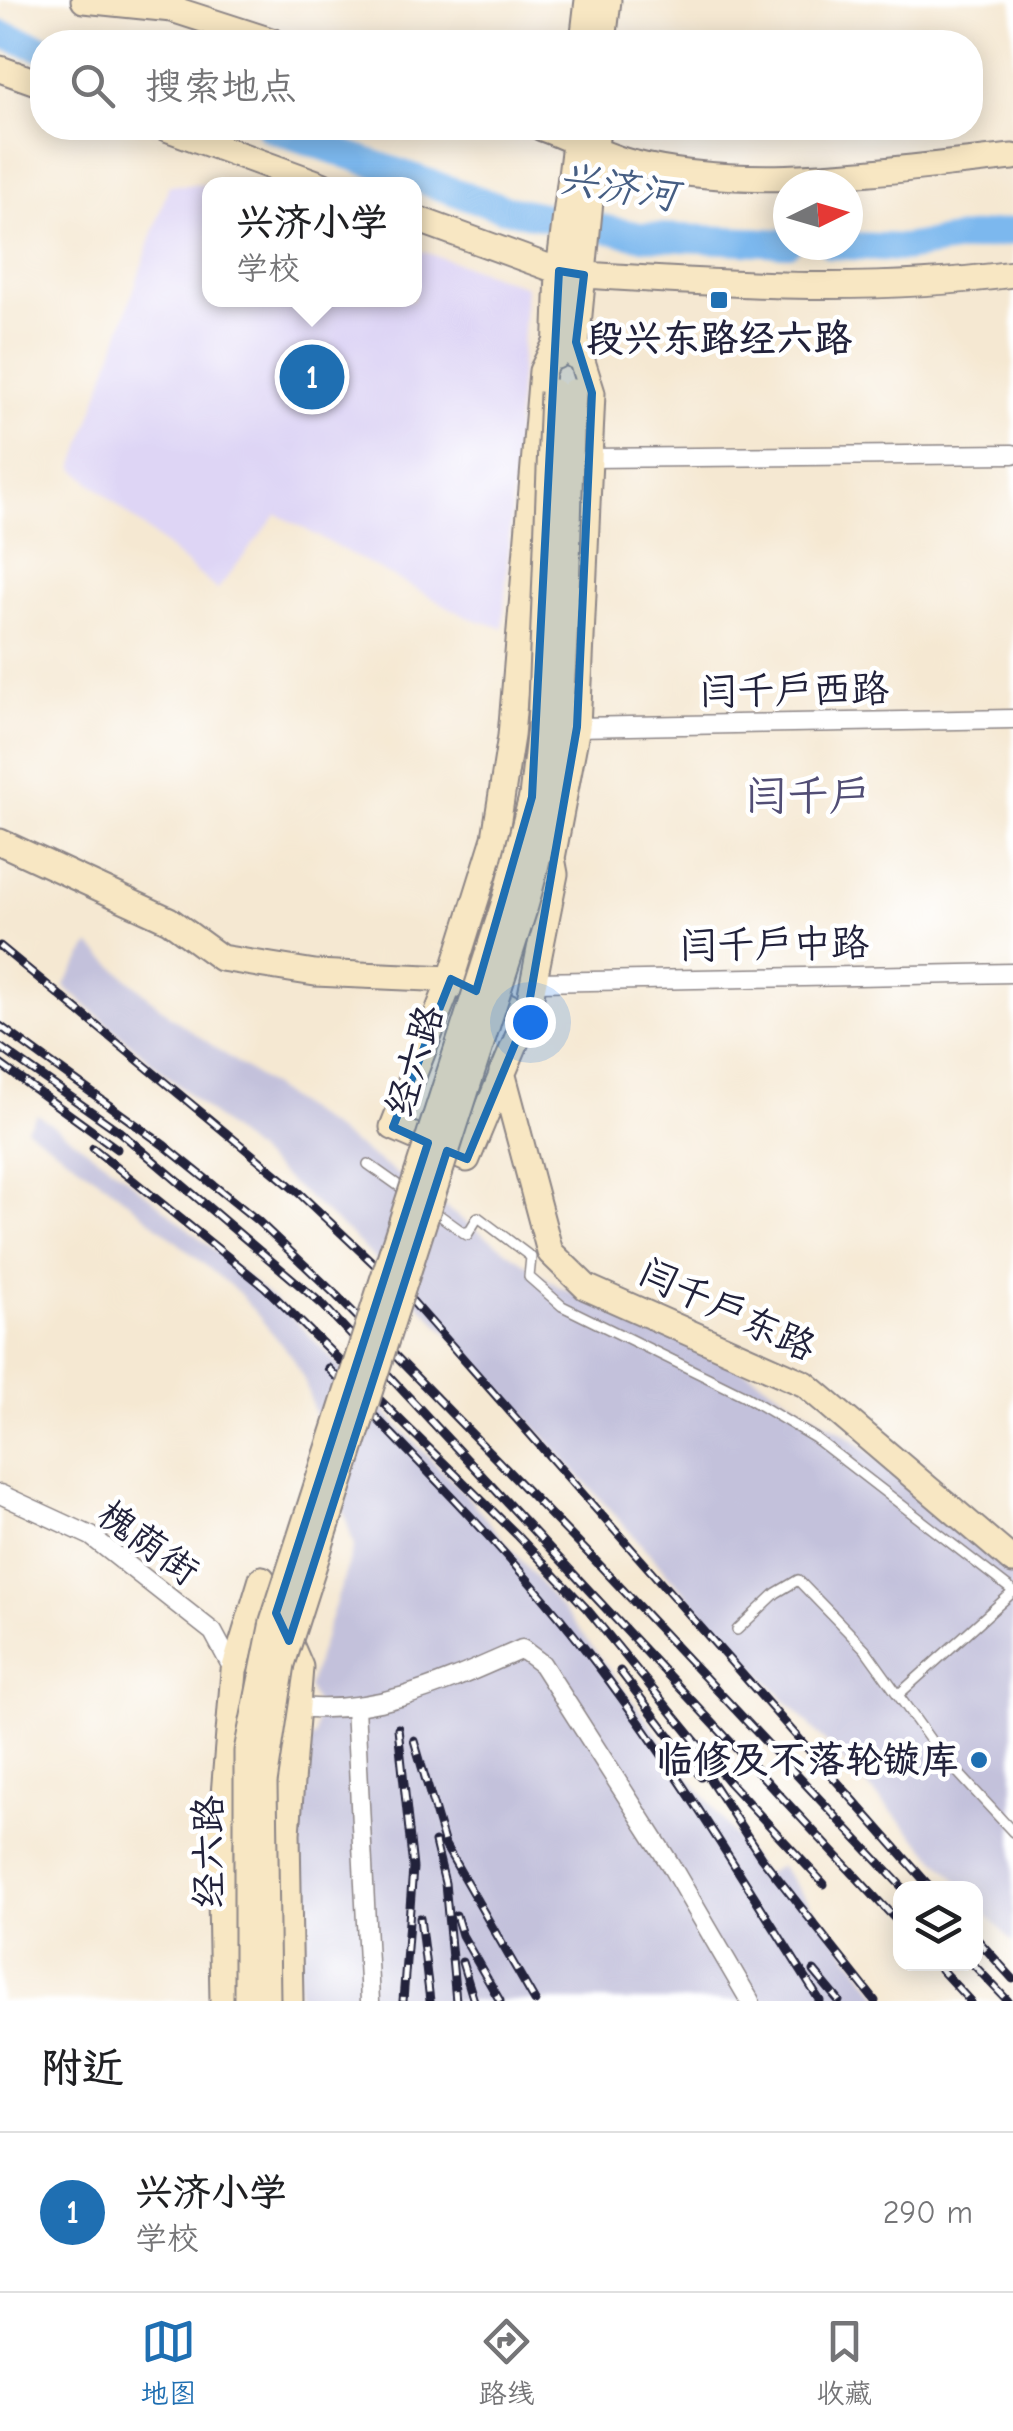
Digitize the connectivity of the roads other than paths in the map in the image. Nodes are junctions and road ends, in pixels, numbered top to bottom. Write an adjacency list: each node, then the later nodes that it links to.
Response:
1 (84, 0): 4 (main road)
2 (588, 0): 5 (main road)
3 (608, 0): 6 (main road)
4 (237, 30)
5 (584, 30)
6 (605, 30)
7 (0, 69): 8 (main road)
8 (30, 80)
9 (199, 140): 13 (main road)
10 (586, 140): 15 (main road, 经六路)
11 (598, 140): 12 (main road)
12 (1013, 157)
13 (302, 177)
14 (422, 220): 15 (main road)
15 (573, 261): 16 (main road); 17 (main road, 经六路)
16 (1013, 274)
17 (567, 341): 18 (main road, 经六路); 20 (main road); 25 (main road)
18 (563, 392): 42 (main road, 经六路, bridge); 43 (main road, 经六路, bridge)
19 (1013, 454): 20 (street)
20 (590, 458): 22 (main road)
21 (1013, 719): 22 (street, 闫千户西路)
22 (576, 727): 26 (main road)
23 (0, 842): 25 (main road)
24 (1013, 972): 26 (street, 闫千户中路)
25 (451, 979): 27 (main road); 28 (main road)
26 (537, 982): 27 (main road)
27 (527, 1015): 28 (main road)
28 (502, 1072): 31 (main road, 闫千户东路)
29 (368, 1164): 30 (lane)
30 (531, 1257): 31 (lane); 34 (lane)
31 (568, 1269): 33 (main road, 闫千户东路)
32 (0, 1494): 36 (street, 槐荫街)
33 (1013, 1561)
34 (1013, 1592): 37 (lane)
35 (737, 1630): 37 (lane)
36 (234, 1672): 38 (main road); 41 (main road)
37 (898, 1695): 40 (lane)
38 (297, 1707): 39 (street); 44 (main road)
39 (355, 1707): 45 (street); 46 (street)
40 (1013, 1832)
41 (223, 2001)
42 (247, 2001)
43 (267, 2001)
44 (290, 2001)
45 (370, 2001)
46 (750, 2001)

